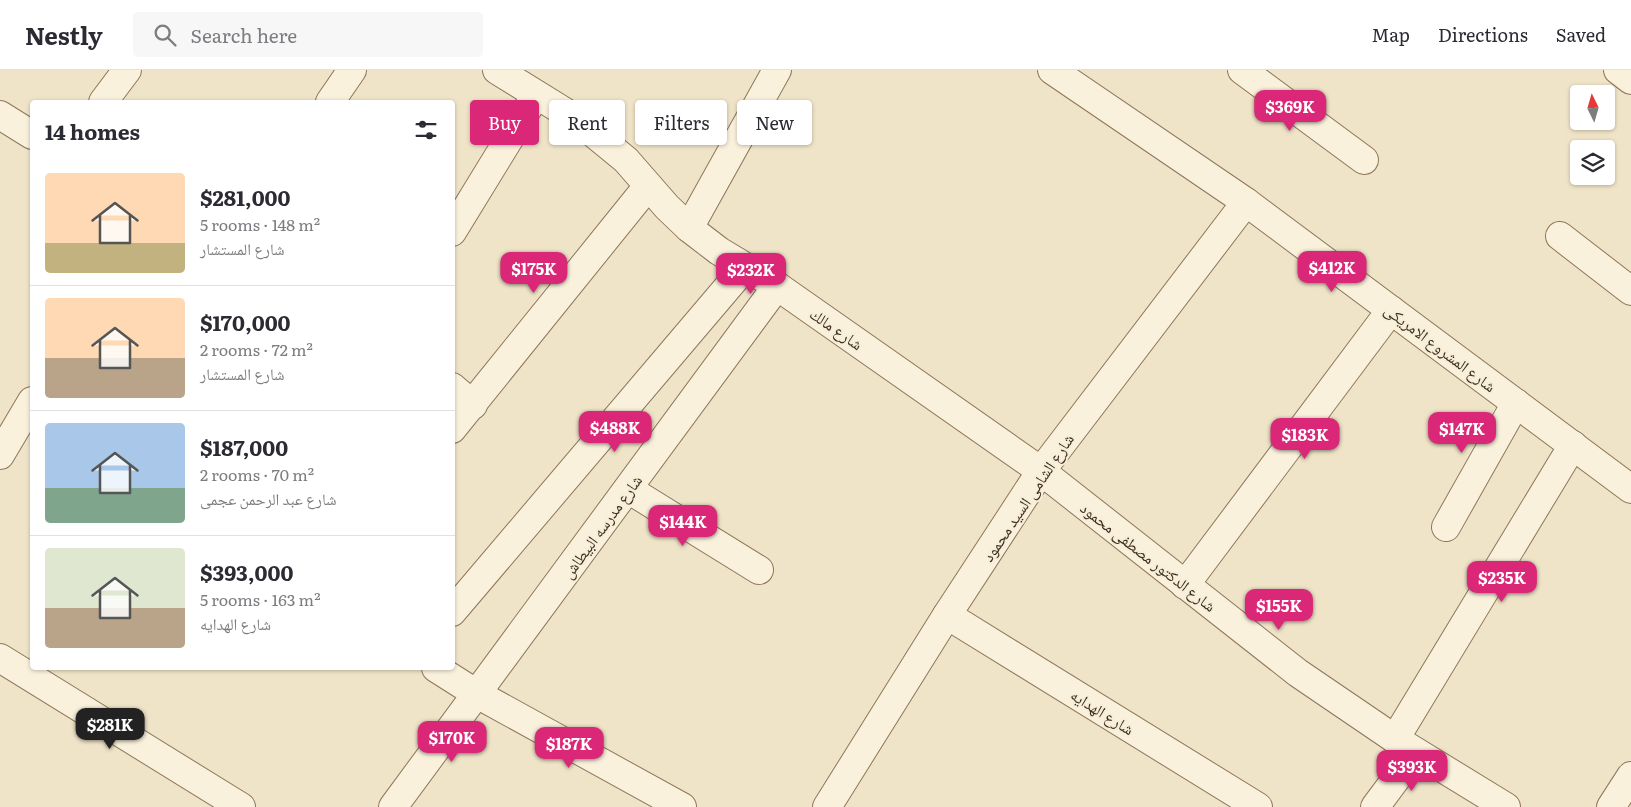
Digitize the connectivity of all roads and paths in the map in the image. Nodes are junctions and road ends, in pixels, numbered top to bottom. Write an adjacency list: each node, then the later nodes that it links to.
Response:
1 (127, 70): 10 (street)
2 (352, 70): 11 (street)
3 (497, 70): 9 (street, شارع مالك)
4 (777, 70): 18 (street)
5 (1052, 70): 16 (street, شارع المشروع الامريكى)
6 (1242, 70): 14 (street)
7 (1618, 70): 8 (street)
8 (1631, 80)
9 (536, 95): 15 (street, شارع مالك); 17 (street)
10 (104, 100)
11 (331, 100)
12 (0, 115): 13 (street)
13 (30, 134)
14 (1364, 160)
15 (648, 186): 18 (street, شارع مالك); 27 (street)
16 (1246, 202): 23 (street, شارع المشروع الامريكى); 31 (street, شارع الشامى السيد محمود)
17 (455, 227)
18 (689, 228): 20 (street, شارع مالك)
19 (1560, 236): 22 (street)
20 (746, 267): 21 (street, شارع مالك); 37 (street)
21 (777, 286): 31 (street, شارع مالك); 32 (street, شارع مدرسه البيطاش)
22 (1631, 291)
23 (1391, 310): 25 (street, شارع المشروع الامريكى); 36 (street)
24 (455, 390): 27 (street)
25 (1516, 403): 29 (street, شارع المشروع الامريكى); 34 (street)
26 (30, 404): 30 (street)
27 (473, 405): 28 (street)
28 (455, 426)
29 (1573, 445): 33 (street, شارع المشروع الامريكى); 42 (street)
30 (0, 455)
31 (1041, 471): 36 (street, شارع الدكتور مصطفى محمود); 38 (street, شارع الشامى السيد محمود)
32 (628, 489): 35 (street); 41 (street, شارع مدرسه البيطاش)
33 (1631, 489)
34 (1446, 526)
35 (759, 570)
36 (1185, 585): 42 (street, شارع الدكتور مصطفى محمود)
37 (455, 608)
38 (948, 615): 47 (street, شارع الشامى السيد محمود); 48 (street, شارع الهدايه)
39 (0, 658): 44 (street)
40 (439, 670): 41 (street)
41 (477, 694): 45 (street, شارع مدرسه البيطاش); 46 (street)
42 (1405, 745): 49 (street); 50 (street, شارع الدكتور مصطفى محمود)
43 (1631, 776): 51 (street)
44 (242, 807)
45 (393, 807)
46 (682, 807)
47 (826, 807)
48 (1258, 807)
49 (1375, 807)
50 (1506, 807)
51 (1611, 807)

